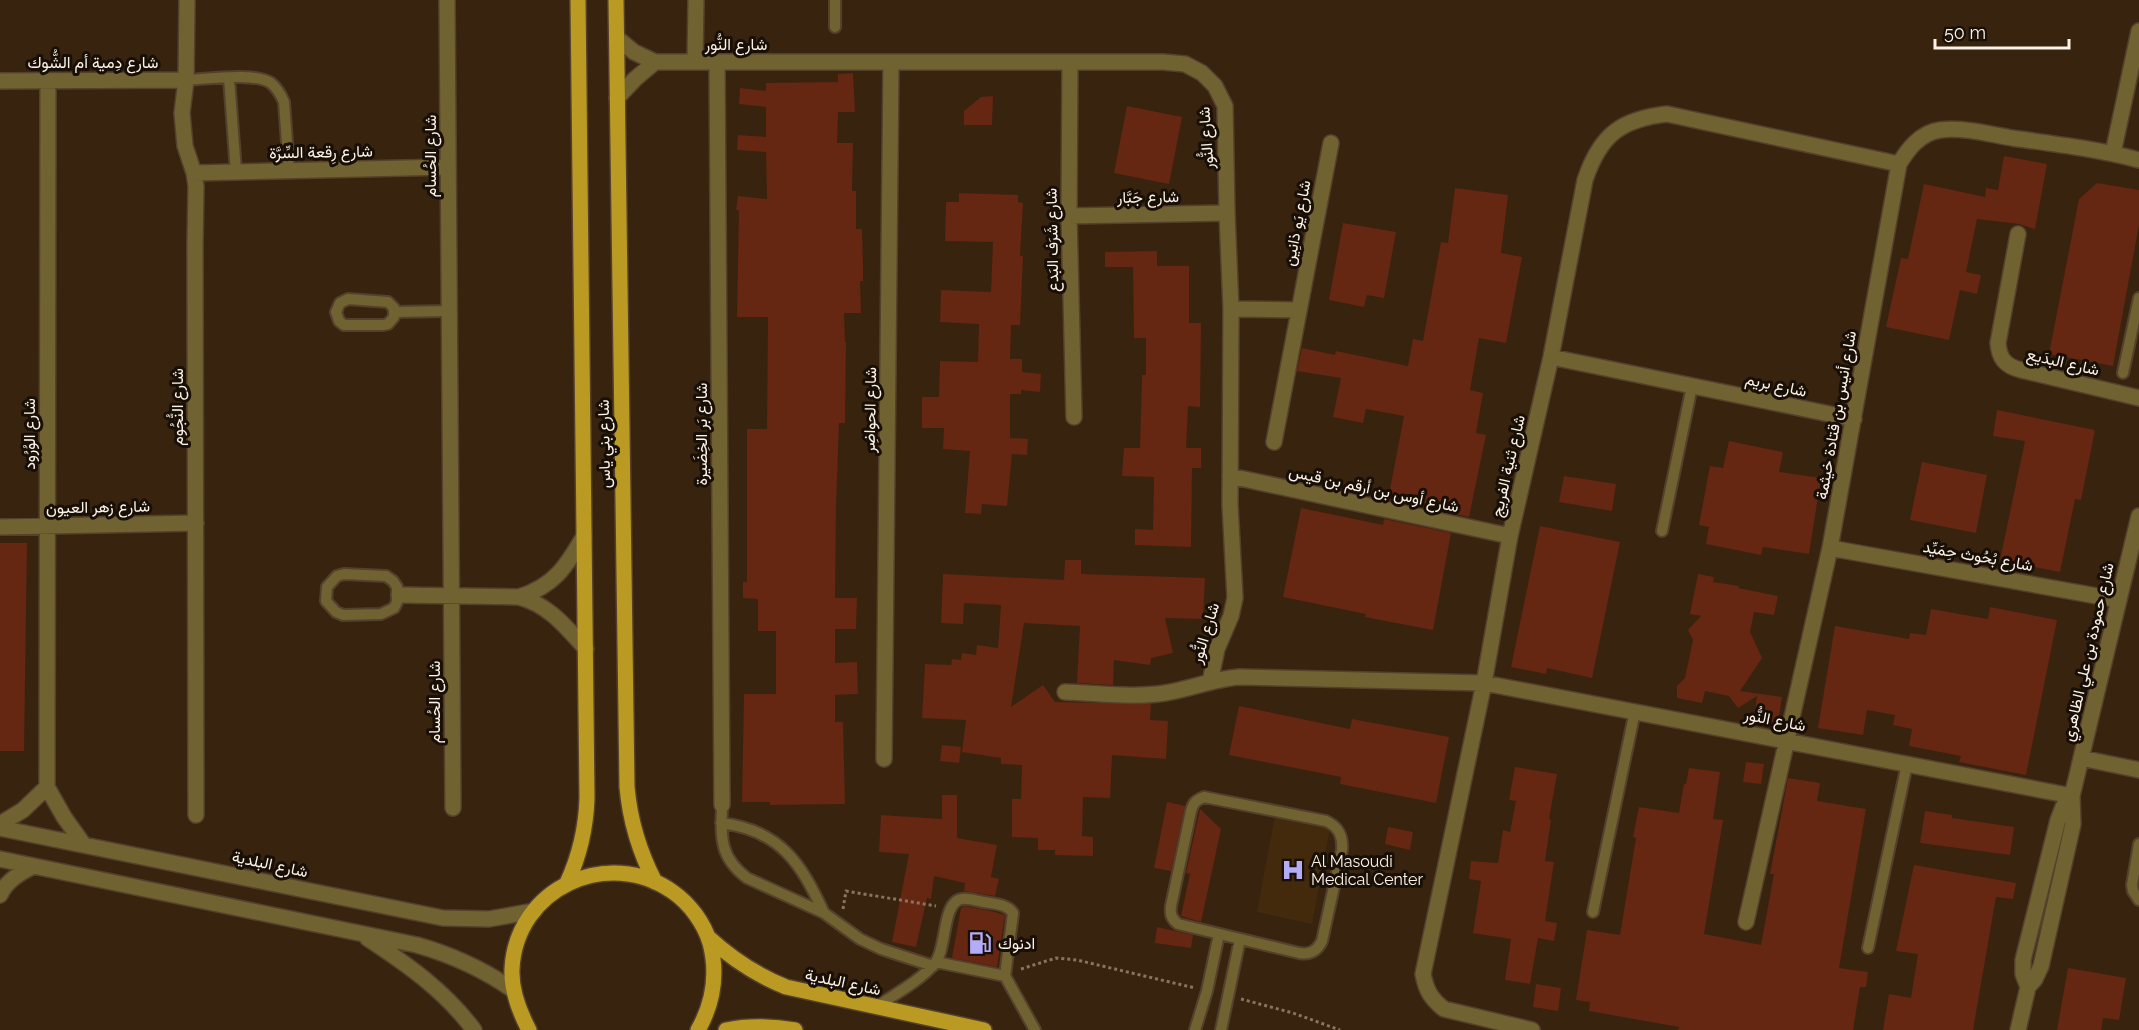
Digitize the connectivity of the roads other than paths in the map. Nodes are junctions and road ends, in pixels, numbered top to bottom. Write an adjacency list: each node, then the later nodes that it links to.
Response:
1 (187, 0): 16 (street, شارع النُّجُوم)
2 (447, 0): 24 (street, شارع الحُسام)
3 (578, 0): 49 (main road, شارع بني ياس)
4 (616, 0): 9 (main road, شارع بني ياس)
5 (696, 0): 11 (street)
6 (835, 0): 7 (lane)
7 (835, 27)
8 (2139, 31): 21 (street)
9 (617, 38): 10 (street, شارع النُّور); 19 (main road, شارع بني ياس)
10 (655, 62): 11 (street, شارع النُّور); 19 (street)
11 (695, 62): 12 (street, شارع النُّور)
12 (717, 62): 13 (street, شارع النُّور); 68 (street, شارع بَر الخِضَيرة)
13 (891, 62): 14 (street, شارع النُّور); 63 (street, شارع الحواضِر)
14 (1070, 62): 28 (street, شارع النُّور); 29 (street, شارع شَرَف البَدع)
15 (229, 78): 16 (lane); 25 (lane); 26 (lane)
16 (186, 80): 18 (street, شارع دِمية أم الشُّوك); 27 (street, شارع النُّجُوم)
17 (0, 81): 18 (street, شارع دِمية أم الشُّوك)
18 (48, 81): 46 (street, شارع الوُرُود)
19 (617, 98): 78 (main road, شارع بني ياس)
20 (1331, 143): 33 (street, شارع يَو ذانِين)
21 (2113, 153): 22 (street, شارع أنيس بن قتادة خيثمة); 23 (street, شارع أنيس بن قتادة خيثمة)
22 (2139, 160)
23 (1899, 164): 36 (street, شارع ثنية الفريج); 41 (street, شارع أنيس بن قتادة خيثمة)
24 (448, 167): 25 (street, شارع رِقعة السِّرَّة); 34 (street, شارع الحُسام)
25 (289, 171): 26 (street, شارع رِقعة السِّرَّة)
26 (236, 172): 27 (street, شارع رِقعة السِّرَّة)
27 (194, 173): 45 (street, شارع النُّجُوم)
28 (1227, 213): 29 (street, شارع جَبَّار); 32 (street, شارع النُّور)
29 (1069, 216): 40 (street, شارع شَرَف البَدع)
30 (2018, 234): 39 (street, شارع البدَيع)
31 (2139, 298): 37 (lane)
32 (1231, 309): 33 (street); 43 (street, شارع النُّور)
33 (1299, 310): 42 (street, شارع يَو ذانِين)
34 (449, 311): 35 (lane); 53 (street, شارع الحُسام)
35 (395, 312): 35 (lane)
36 (1551, 357): 38 (street, شارع بريم); 50 (street, شارع ثنية الفريج)
37 (2123, 373)
38 (1692, 386): 41 (street, شارع بريم); 48 (lane)
39 (2139, 398)
40 (1074, 417)
41 (1854, 419): 51 (street, شارع أنيس بن قتادة خيثمة)
42 (1274, 442)
43 (1230, 476): 50 (street, شارع أوس بن أرقم بن قيس); 57 (street, شارع النُّور)
44 (2139, 516): 55 (street, شارع حمودة بن علي الظاهري)
45 (196, 523): 46 (street, شارع زهر العيون); 70 (street, شارع النُّجُوم)
46 (47, 526): 47 (street, شارع زهر العيون); 66 (street, شارع الوُرُود)
47 (0, 527)
48 (1662, 531)
49 (584, 536): 54 (street); 56 (main road, شارع بني ياس)
50 (1510, 536): 58 (street, شارع ثنية الفريج)
51 (1830, 548): 55 (street, شارع بُحُوث حِمَيِّد); 61 (street, شارع أنيس بن قتادة خيثمة)
52 (399, 595): 52 (lane); 53 (street)
53 (452, 597): 54 (street); 69 (street, شارع الحُسام)
54 (519, 597): 56 (street)
55 (2119, 600): 62 (street, شارع حمودة بن علي الظاهري)
56 (586, 649): 79 (main road, شارع بني ياس)
57 (1210, 681): 58 (street, شارع النُّور); 59 (street, شارع النُّور)
58 (1484, 683): 60 (street, شارع النُّور); 106 (street, شارع ثنية الفريج)
59 (1065, 692)
60 (1635, 711): 61 (street, شارع النُّور); 83 (lane)
61 (1786, 740): 64 (street, شارع النُّور); 85 (street, شارع أنيس بن قتادة خيثمة)
62 (2081, 758): 65 (street); 67 (street, شارع حمودة بن علي الظاهري)
63 (884, 759)
64 (1907, 764): 67 (street, شارع النُّور); 90 (lane)
65 (2139, 770)
66 (47, 787): 72 (street); 75 (street, شارع الوُرُود)
67 (2072, 796): 107 (street, شارع حمودة بن علي الظاهري)
68 (722, 805): 71 (lane)
69 (453, 807)
70 (196, 815)
71 (721, 823): 84 (lane); 84 (lane)
72 (0, 824)
73 (0, 828): 75 (street, شارع البلدية)
74 (2139, 844): 81 (lane)
75 (84, 845): 82 (street, شارع البلدية)
76 (0, 859): 77 (street)
77 (34, 866): 80 (street); 86 (street)
78 (655, 882): 79 (main road); 88 (main road)
79 (567, 883): 82 (main road)
80 (0, 892)
81 (2139, 900)
82 (534, 910): 93 (main road)
83 (1593, 912)
84 (824, 913): 91 (lane)
85 (1746, 922)
86 (360, 933): 93 (street); 96 (street)
87 (1218, 934): 89 (lane); 89 (lane); 104 (lane)
88 (708, 937): 94 (main road, شارع البلدية); 99 (main road)
89 (1240, 939): 105 (lane)
90 (1868, 948)
91 (934, 964): 92 (lane); 92 (lane); 94 (lane)
92 (1005, 976): 103 (lane)
93 (513, 990): 95 (main road)
94 (876, 1007): 102 (main road, شارع البلدية)
95 (518, 1008): 97 (street); 98 (main road)
96 (474, 1030)
97 (522, 1030)
98 (529, 1030)
99 (698, 1030)
100 (726, 1030): 101 (main road)
101 (795, 1030)
102 (984, 1030)
103 (1035, 1030)
104 (1195, 1030)
105 (1221, 1030)
106 (1532, 1030)
107 (2018, 1030)

